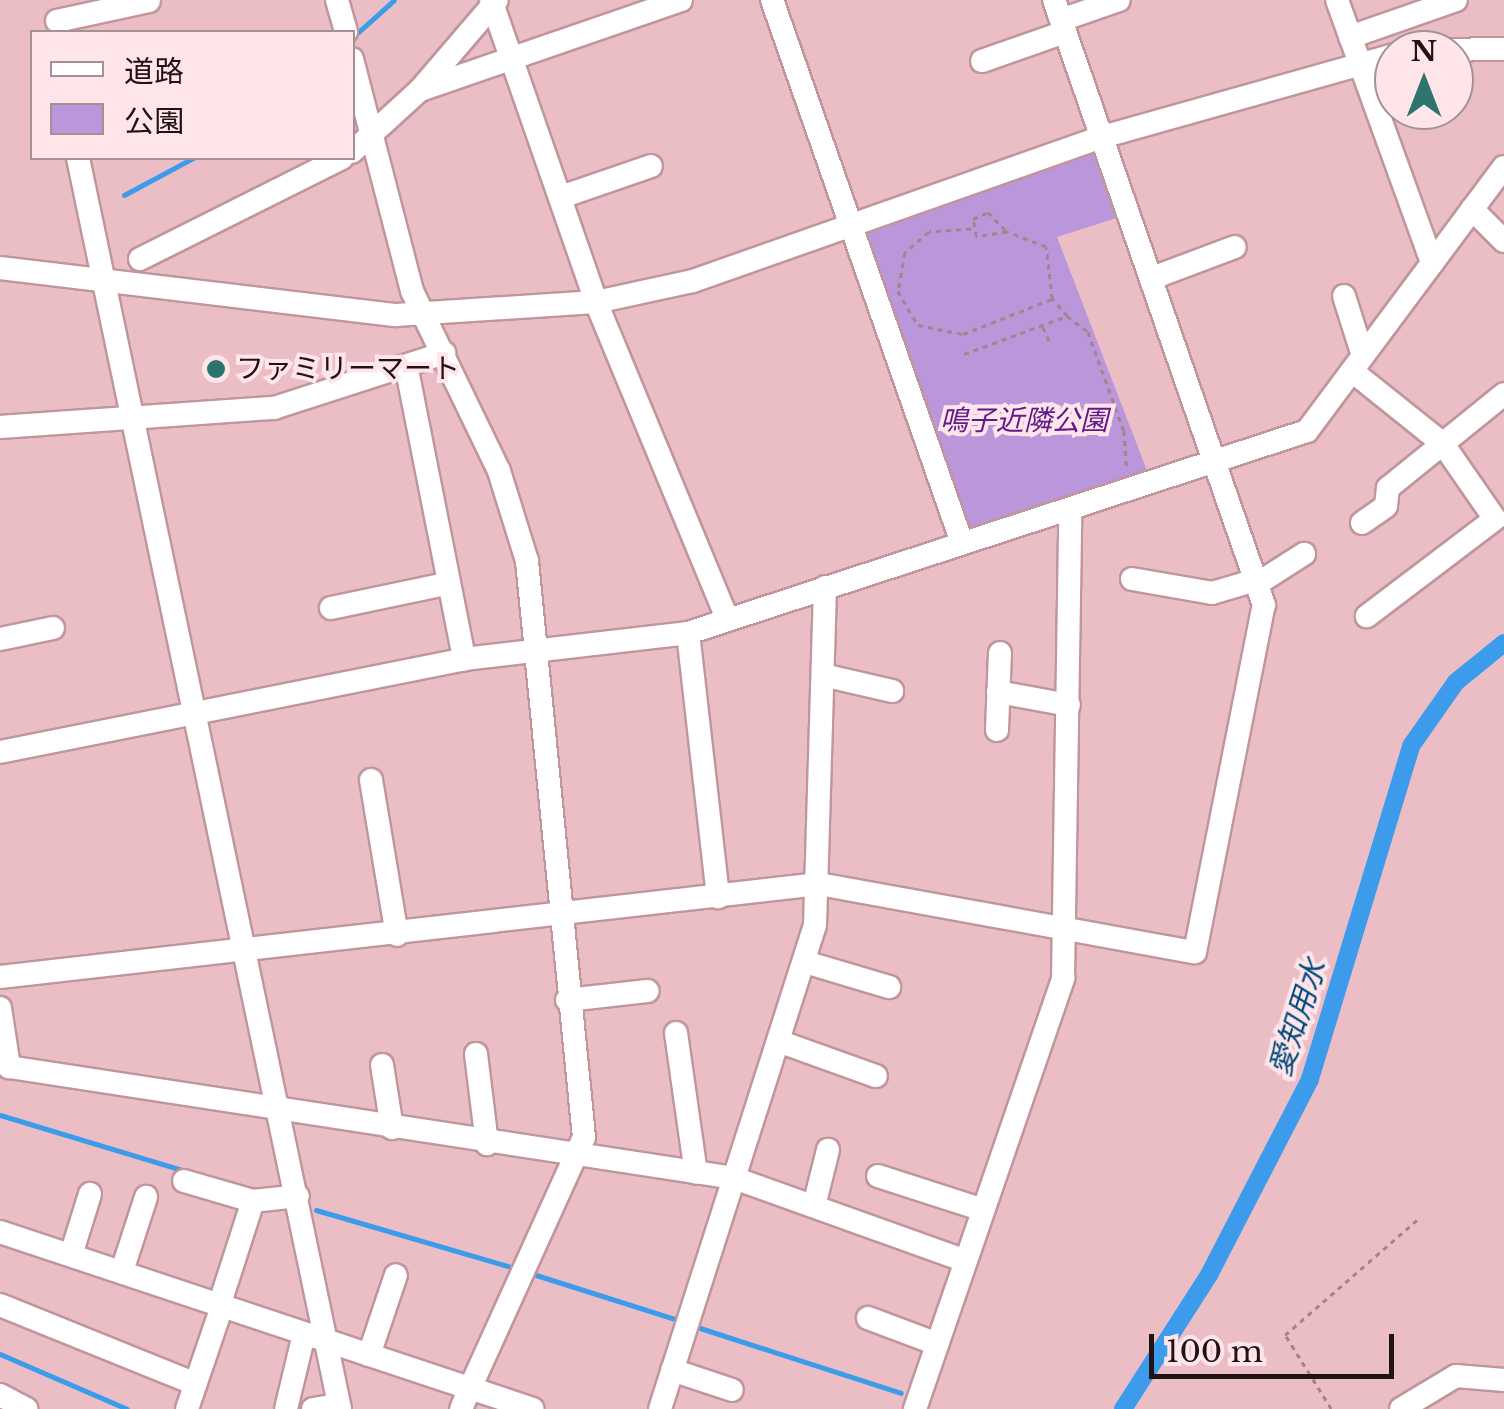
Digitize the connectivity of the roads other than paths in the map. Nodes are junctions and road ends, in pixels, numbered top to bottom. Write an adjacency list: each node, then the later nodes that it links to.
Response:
1 (337, 0): 11 (street)
2 (681, 0): 16 (street)
3 (772, 0): 28 (street)
4 (1118, 0): 9 (street)
5 (1337, 0): 12 (street)
6 (1456, 0): 12 (street)
7 (149, 1): 10 (street)
8 (493, 2): 16 (street); 18 (street)
9 (1060, 17): 17 (street); 20 (street)
10 (56, 18)
11 (345, 30)
12 (1354, 48): 15 (street); 20 (street); 32 (street)
13 (1474, 49): 14 (street)
14 (1504, 49)
15 (1374, 52)
16 (511, 59): 18 (street); 26 (street)
17 (982, 61)
18 (420, 90): 21 (street)
19 (355, 92): 21 (street)
20 (1102, 137): 28 (street); 34 (street)
21 (360, 148): 38 (street)
22 (78, 160): 35 (street)
23 (338, 160): 31 (street)
24 (651, 166): 26 (street)
25 (1504, 167): 27 (street)
26 (561, 197): 37 (street)
27 (1472, 208): 29 (street); 32 (street)
28 (855, 220): 37 (street); 49 (street)
29 (1504, 241)
30 (1235, 246): 34 (street)
31 (140, 259)
32 (1432, 263): 40 (street)
33 (0, 268): 35 (street)
34 (1155, 277): 46 (street)
35 (102, 278): 38 (street); 43 (street)
36 (1344, 296): 40 (street)
37 (596, 302): 38 (street); 56 (street)
38 (425, 314): 39 (street)
39 (444, 353): 41 (street); 61 (street)
40 (1358, 364): 45 (street); 46 (street)
41 (407, 370): 43 (street); 53 (street)
42 (1504, 394): 45 (street)
43 (134, 422): 44 (street); 68 (street)
44 (0, 427)
45 (1444, 444): 48 (street); 57 (street)
46 (1217, 460): 47 (street); 52 (street)
47 (1070, 510): 49 (street); 67 (street)
48 (1362, 523)
49 (962, 543): 54 (street)
50 (1304, 554): 52 (street)
51 (1132, 579): 52 (street)
52 (1256, 582): 75 (street)
53 (446, 584): 55 (street); 63 (street)
54 (824, 588): 56 (street); 64 (street)
55 (331, 608)
56 (726, 616): 59 (street)
57 (1368, 616)
58 (53, 628): 60 (street)
59 (688, 633): 61 (street); 73 (street)
60 (0, 640)
61 (530, 648): 63 (street); 74 (street)
62 (1000, 652): 66 (street)
63 (464, 659): 68 (street)
64 (828, 676): 65 (street); 72 (street)
65 (892, 692)
66 (998, 692): 67 (street); 69 (street)
67 (1069, 705): 75 (street)
68 (197, 715): 70 (street); 77 (street)
69 (997, 730)
70 (0, 752)
71 (371, 780): 76 (street)
72 (819, 884): 73 (street); 75 (street); 78 (street)
73 (718, 897): 74 (street)
74 (556, 916): 76 (street); 82 (street)
75 (1061, 928): 103 (street)
76 (397, 934): 77 (street)
77 (246, 950): 79 (street); 89 (street)
78 (806, 962): 80 (street); 85 (street)
79 (0, 976)
80 (890, 987)
81 (647, 991): 82 (street)
82 (568, 1000): 93 (street)
83 (0, 1008): 89 (street)
84 (676, 1033): 94 (street)
85 (778, 1041): 88 (street); 96 (street)
86 (476, 1054): 91 (street)
87 (382, 1066): 90 (street)
88 (876, 1076)
89 (281, 1111): 90 (street); 100 (street)
90 (392, 1128): 91 (street)
91 (487, 1144): 93 (street)
92 (828, 1150): 102 (street)
93 (580, 1157): 94 (street); 120 (street)
94 (696, 1173): 96 (street)
95 (878, 1176): 103 (street)
96 (734, 1178): 102 (street); 115 (street)
97 (184, 1181): 101 (street)
98 (90, 1194): 105 (street)
99 (146, 1196): 107 (street)
100 (298, 1196): 101 (street); 112 (street)
101 (253, 1202): 109 (street)
102 (814, 1206): 106 (street)
103 (983, 1210): 106 (street)
104 (0, 1232): 105 (street)
105 (72, 1255): 107 (street)
106 (966, 1261): 113 (street)
107 (122, 1271): 109 (street)
108 (396, 1275): 114 (street)
109 (222, 1303): 112 (street); 117 (street)
110 (0, 1305): 117 (street)
111 (868, 1318): 113 (street)
112 (314, 1337): 114 (street); 121 (street); 124 (street)
113 (937, 1344): 128 (street)
114 (369, 1355): 120 (street)
115 (672, 1370): 118 (street); 127 (street)
116 (1504, 1380): 129 (street)
117 (196, 1384): 123 (street)
118 (732, 1390)
119 (0, 1394): 122 (street)
120 (465, 1399): 126 (street)
121 (339, 1407): 125 (street)
122 (26, 1409)
123 (187, 1409)
124 (286, 1409)
125 (313, 1409)
126 (533, 1409)
127 (660, 1409)
128 (916, 1409)
129 (1401, 1409)

